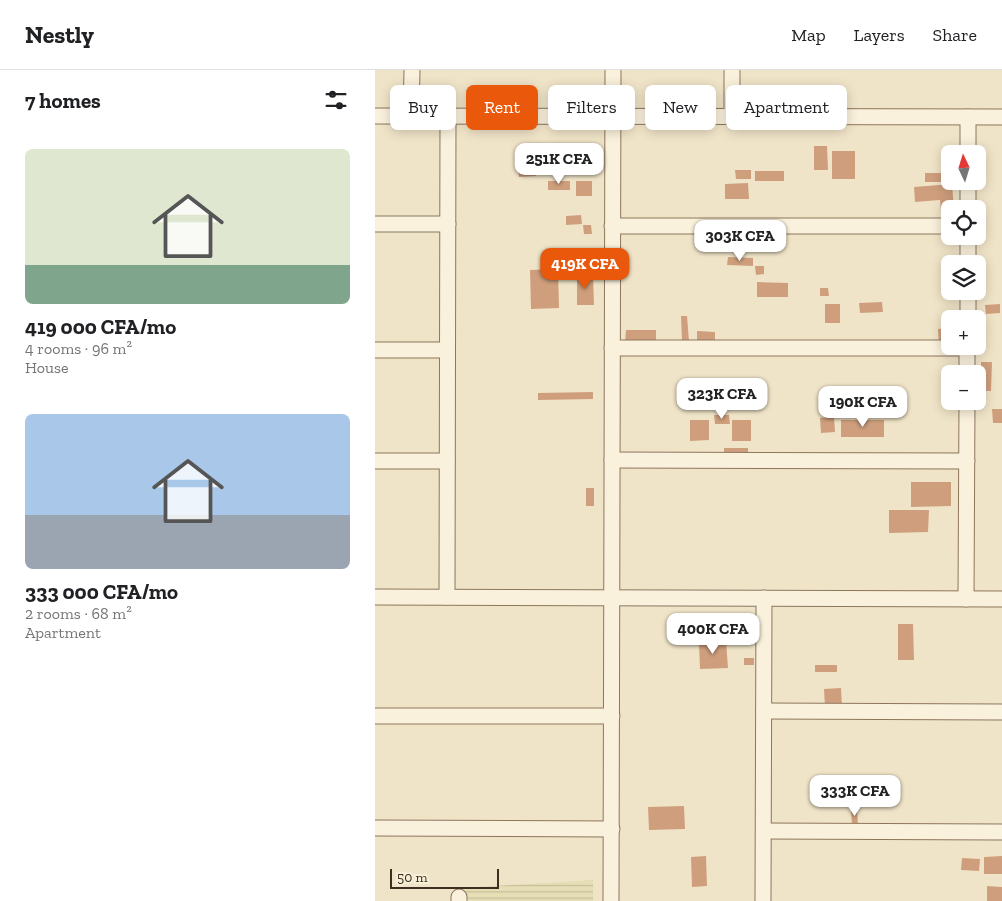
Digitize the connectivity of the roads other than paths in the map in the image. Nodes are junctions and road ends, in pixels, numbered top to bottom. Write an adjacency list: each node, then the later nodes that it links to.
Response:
1 (412, 70): 4 (street)
2 (613, 70): 5 (street)
3 (732, 70): 6 (street)
4 (412, 85)
5 (613, 85)
6 (732, 85)
7 (375, 116): 8 (street)
8 (390, 116)
9 (456, 116): 10 (street)
10 (548, 116)
11 (635, 116): 12 (street)
12 (726, 117)
13 (847, 117): 14 (street)
14 (968, 117): 15 (street); 18 (street)
15 (1002, 117)
16 (448, 130): 20 (street)
17 (613, 130): 21 (street)
18 (968, 145)
19 (375, 224): 20 (street)
20 (447, 224): 26 (street)
21 (613, 226): 22 (street); 24 (street)
22 (941, 226)
23 (941, 347): 24 (street)
24 (612, 348): 28 (street)
25 (375, 350): 26 (street)
26 (447, 350): 30 (street)
27 (967, 410): 31 (street)
28 (612, 460): 31 (street); 34 (street)
29 (375, 461): 30 (street)
30 (447, 461): 33 (street)
31 (967, 462): 36 (street)
32 (375, 597): 33 (street)
33 (447, 597): 34 (street)
34 (612, 598): 35 (street); 41 (street)
35 (764, 598): 36 (street); 38 (street)
36 (966, 599): 37 (street)
37 (1002, 599)
38 (764, 711): 39 (street); 44 (street)
39 (1002, 712)
40 (375, 716): 41 (street)
41 (612, 716): 43 (street)
42 (375, 828): 43 (street)
43 (612, 829): 46 (street)
44 (763, 831): 45 (street); 47 (street)
45 (1002, 832)
46 (611, 901)
47 (763, 901)

